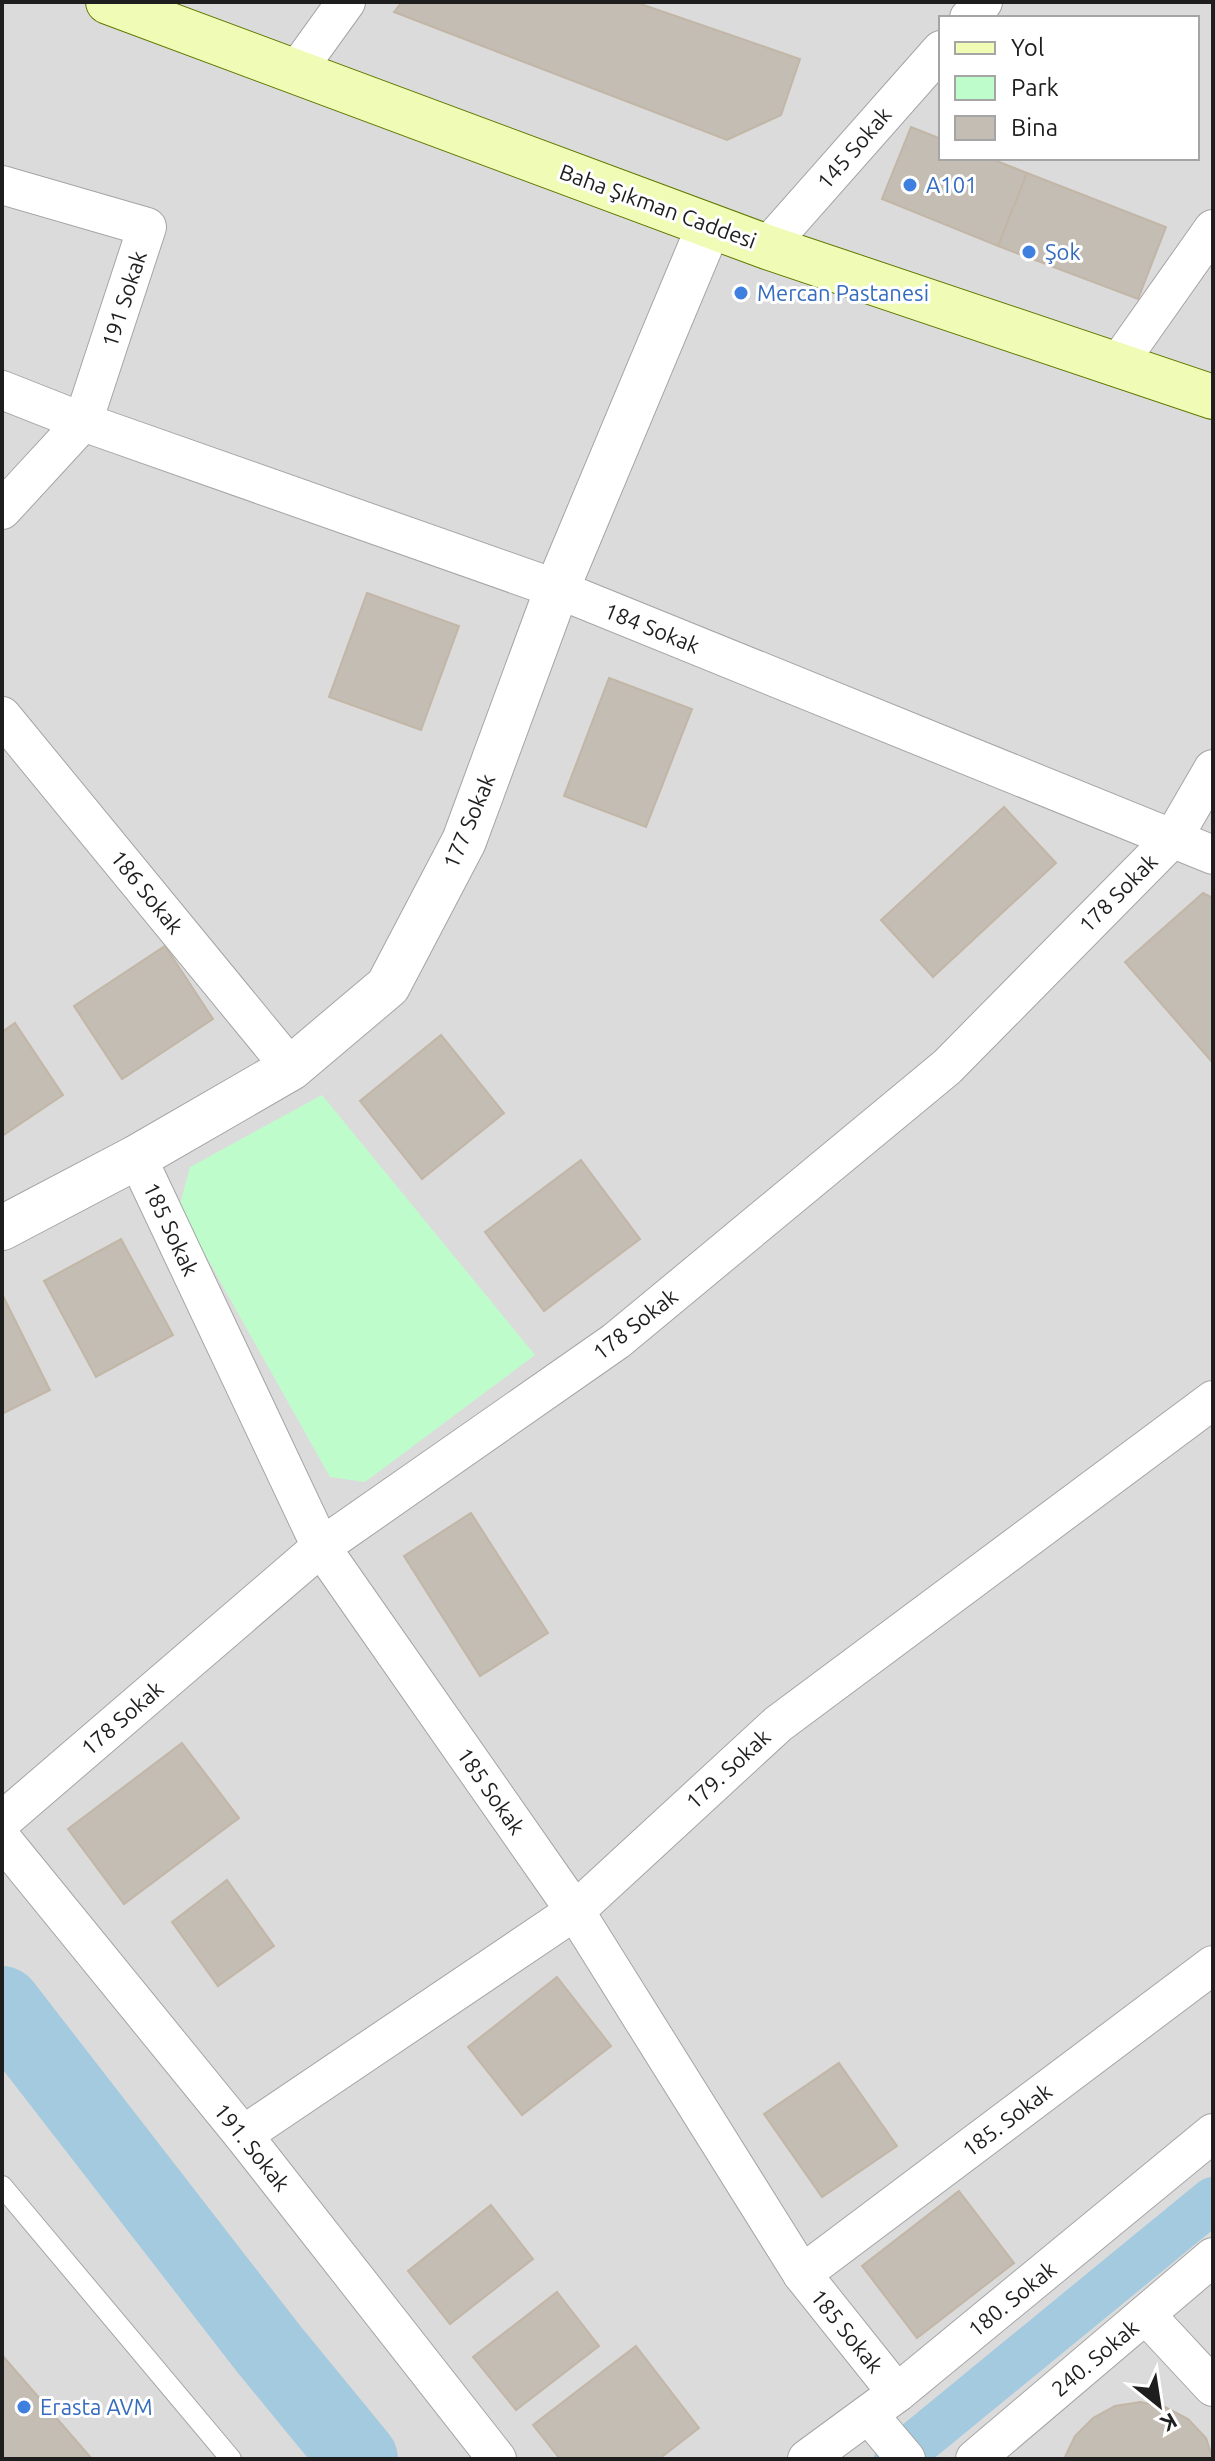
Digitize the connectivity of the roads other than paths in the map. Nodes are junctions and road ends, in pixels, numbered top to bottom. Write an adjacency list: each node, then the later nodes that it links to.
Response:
1 (108, 2): 4 (main road, Baha Şıkman Caddesi)
2 (346, 2): 4 (street)
3 (939, 52): 8 (street, 145 Sokak)
4 (297, 70): 6 (main road, Baha Şıkman Caddesi)
5 (2, 185): 12 (street, 191 Sokak)
6 (709, 226): 8 (main road, Baha Şıkman Caddesi); 14 (street, 177 Sokak)
7 (1213, 229): 9 (street)
8 (767, 247): 9 (main road, Baha Şıkman Caddesi)
9 (1117, 365): 11 (main road, Baha Şıkman Caddesi)
10 (2, 390): 12 (street, 184 Sokak)
11 (1213, 397)
12 (83, 422): 13 (street); 14 (street, 184 Sokak)
13 (2, 510)
14 (557, 589): 17 (street, 184 Sokak); 19 (street, 177 Sokak)
15 (2, 716): 19 (street, 186 Sokak)
16 (1213, 769): 17 (street, 178 Sokak)
17 (1173, 838): 18 (street, 184 Sokak); 23 (street, 178 Sokak)
18 (1213, 855)
19 (291, 1068): 20 (street, 177 Sokak)
20 (137, 1157): 21 (street, 177 Sokak); 23 (street, 185 Sokak)
21 (2, 1228)
22 (1213, 1400): 26 (street, 179. Sokak)
23 (321, 1547): 24 (street, 178 Sokak); 26 (street, 185 Sokak)
24 (2, 1821)
25 (2, 1839): 29 (street, 191. Sokak)
26 (575, 1911): 29 (street, 179. Sokak); 32 (street, 185 Sokak)
27 (1213, 1965): 32 (street, 185. Sokak)
28 (1213, 2133): 35 (street, 180. Sokak)
29 (243, 2135): 37 (street, 191. Sokak)
30 (2, 2186): 36 (lane)
31 (1213, 2257): 33 (street, 240. Sokak)
32 (802, 2274): 35 (street, 185 Sokak)
33 (1146, 2315): 34 (street); 40 (street, 240. Sokak)
34 (1213, 2387)
35 (881, 2411): 38 (street, 180. Sokak); 39 (street, 185 Sokak)
36 (231, 2459)
37 (497, 2459)
38 (807, 2459)
39 (906, 2459)
40 (975, 2459)

